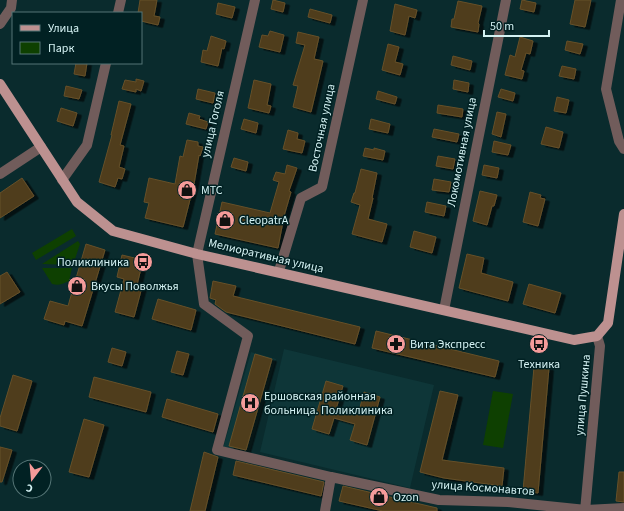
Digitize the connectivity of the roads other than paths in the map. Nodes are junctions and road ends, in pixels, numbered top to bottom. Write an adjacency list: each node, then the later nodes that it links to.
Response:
1 (12, 0): 8 (street)
2 (121, 0): 7 (street)
3 (254, 0): 16 (street, улица Гоголя)
4 (363, 0): 17 (street, Восточная улица)
5 (506, 0): 18 (street, Локомотивная улица)
6 (621, 0): 12 (street)
7 (118, 12)
8 (0, 24)
9 (106, 64): 14 (street)
10 (0, 84): 11 (main road, Мелиоративная улица)
11 (41, 147): 13 (street); 14 (main road, Мелиоративная улица)
12 (624, 149)
13 (0, 174)
14 (62, 180): 16 (main road, Мелиоративная улица)
15 (624, 214): 19 (main road)
16 (197, 254): 17 (main road, Мелиоративная улица); 20 (street, улица Космонавтов)
17 (279, 271): 18 (main road, Мелиоративная улица)
18 (444, 310): 19 (main road, Мелиоративная улица)
19 (597, 336): 22 (street, улица Пушкина)
20 (332, 477): 22 (street, улица Космонавтов); 23 (street)
21 (624, 508): 22 (street, улица Космонавтов)
22 (586, 510)
23 (325, 511)

